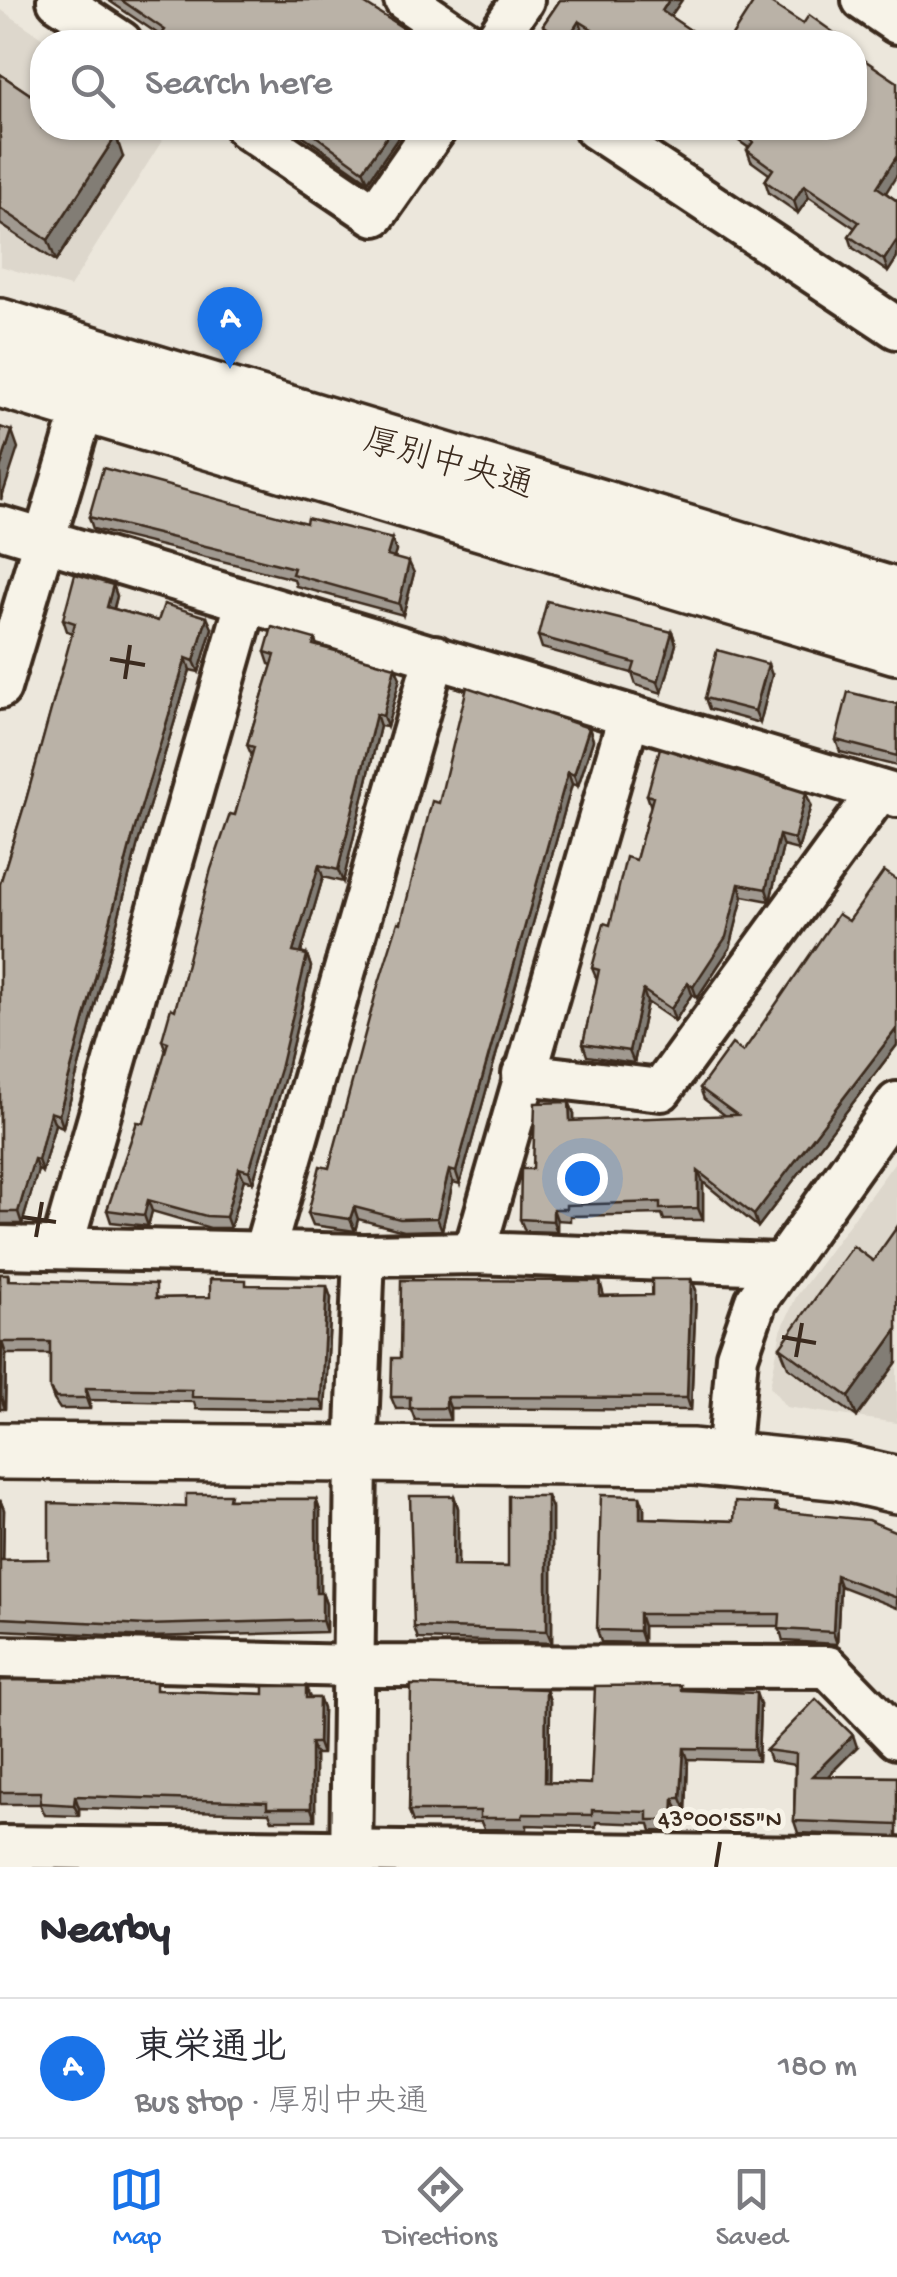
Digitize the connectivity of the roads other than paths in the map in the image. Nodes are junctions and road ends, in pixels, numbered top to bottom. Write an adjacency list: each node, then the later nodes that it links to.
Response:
1 (58, 0): 6 (street)
2 (404, 0): 7 (street)
3 (523, 0): 8 (street)
4 (863, 0): 5 (street)
5 (897, 24)
6 (103, 30)
7 (449, 30)
8 (502, 30)
9 (264, 140): 10 (street)
10 (428, 140)
11 (614, 140): 12 (street)
12 (893, 316)
13 (0, 327): 15 (main road, 厚別中央通)
14 (0, 379): 15 (main road, 厚別中央通)
15 (92, 381): 17 (street); 18 (main road, 厚別中央通); 20 (main road, 厚別中央通)
16 (0, 527): 17 (street)
17 (43, 539): 19 (street); 22 (street)
18 (897, 597)
19 (246, 603): 21 (street); 28 (street)
20 (897, 646)
21 (435, 656): 23 (street); 29 (street)
22 (0, 688)
23 (629, 716): 24 (street); 25 (street)
24 (888, 794): 25 (street)
25 (523, 1074): 30 (street)
26 (897, 1103): 32 (street)
27 (0, 1246): 28 (street)
28 (62, 1247): 29 (street)
29 (264, 1252): 31 (street)
30 (474, 1253): 31 (street); 32 (street)
31 (364, 1256): 34 (street)
32 (778, 1264): 35 (street)
33 (0, 1450): 34 (main road)
34 (356, 1455): 35 (main road); 38 (street)
35 (728, 1459): 36 (main road)
36 (897, 1486)
37 (0, 1657): 38 (street)
38 (354, 1666): 39 (street); 42 (street)
39 (897, 1738)
40 (0, 1847): 42 (street)
41 (897, 1858): 42 (street)
42 (351, 1861)

